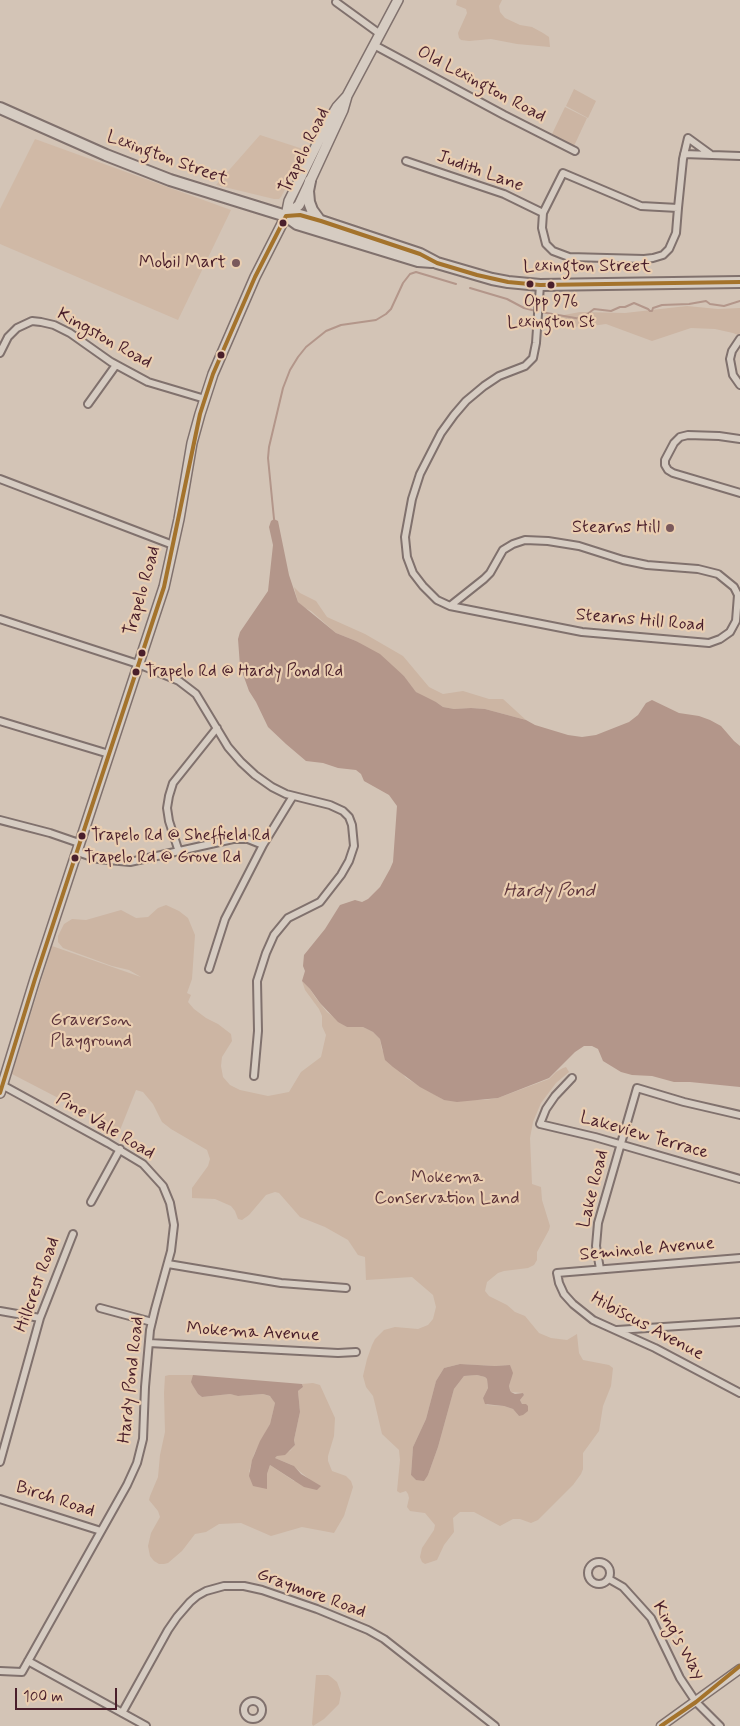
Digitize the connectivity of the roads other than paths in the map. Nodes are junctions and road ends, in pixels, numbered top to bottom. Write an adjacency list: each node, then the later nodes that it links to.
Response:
1 (398, 0): 3 (main road, Trapelo Road)
2 (336, 2): 3 (street)
3 (380, 34): 4 (main road, Trapelo Road)
4 (374, 45): 5 (main road, Trapelo Road); 7 (street, Old Lexington Road)
5 (347, 96): 12 (main road, Trapelo Road); 15 (main road, Trapelo Road)
6 (0, 108): 15 (main road, Lexington Street)
7 (575, 151)
8 (684, 154): 9 (street); 9 (street); 13 (street)
9 (710, 154): 10 (street)
10 (740, 156)
11 (406, 162): 14 (street, Judith Lane)
12 (310, 181): 15 (main road, Trapelo Road); 16 (main road)
13 (678, 208): 14 (street); 14 (street)
14 (544, 213)
15 (286, 216): 16 (main road, Lexington Street); 17 (main road, Lexington Street); 24 (main road, Trapelo Road)
16 (321, 221): 17 (main road, Lexington Street)
17 (437, 263): 19 (main road, Lexington Street)
18 (740, 282): 19 (main road, Lexington Street)
19 (540, 285): 30 (street, Stearns Hill Road)
20 (740, 339): 23 (street)
21 (0, 353): 22 (street, Kingston Road)
22 (116, 365): 24 (street, Kingston Road); 25 (street)
23 (740, 385)
24 (205, 399): 29 (main road, Trapelo Road)
25 (88, 404)
26 (740, 439): 28 (street)
27 (0, 479): 29 (street)
28 (740, 493)
29 (173, 545): 32 (main road, Trapelo Road)
30 (450, 606): 30 (street, Stearns Hill Road)
31 (0, 619): 32 (street)
32 (138, 664): 34 (street); 35 (main road, Trapelo Road)
33 (0, 721): 35 (street)
34 (217, 728): 36 (street); 41 (street)
35 (109, 754): 38 (main road, Trapelo Road)
36 (293, 796): 39 (street); 43 (street)
37 (0, 821): 38 (street)
38 (80, 843): 40 (main road, Trapelo Road)
39 (264, 845): 41 (street); 42 (street)
40 (76, 852): 41 (street); 45 (main road, Trapelo Road)
41 (179, 852)
42 (209, 969)
43 (254, 1076)
44 (572, 1078): 47 (street, Lakeview Terrace)
45 (1, 1089): 48 (street, Pine Vale Road)
46 (740, 1115): 47 (street, Lake Road)
47 (621, 1144): 49 (street, Lakeview Terrace); 55 (street, Lake Road)
48 (120, 1150): 50 (street); 51 (street, Pine Vale Road)
49 (740, 1180)
50 (91, 1202)
51 (173, 1213): 54 (street, Hardy Pond Road)
52 (73, 1234): 60 (street, Hillcrest Road)
53 (740, 1258): 55 (street, Seminole Avenue)
54 (168, 1264): 57 (street); 61 (street, Hardy Pond Road)
55 (600, 1269): 56 (street, Seminole Avenue)
56 (557, 1273): 63 (street, Hibiscus Avenue)
57 (346, 1288)
58 (100, 1308): 61 (street)
59 (0, 1311): 60 (street)
60 (40, 1318): 67 (street, Hillcrest Road)
61 (152, 1322): 64 (street, Hardy Pond Road)
62 (740, 1322): 63 (street)
63 (615, 1330): 66 (street, Hibiscus Avenue)
64 (149, 1343): 65 (street, Mokema Avenue); 69 (street, Hardy Pond Road)
65 (356, 1352)
66 (740, 1393)
67 (0, 1462)
68 (0, 1499): 69 (street, Birch Road)
69 (101, 1531): 71 (street, Hardy Pond Road)
70 (609, 1579): 74 (street, King's Way)
71 (28, 1661): 73 (street, Hardy Pond Road); 75 (street)
72 (740, 1668): 74 (street)
73 (0, 1671)
74 (696, 1702): 80 (street); 81 (street, King's Way)
75 (122, 1714): 77 (street); 79 (street, Graymore Road)
76 (248, 1718): 78 (street)
77 (146, 1726)
78 (245, 1726)
79 (495, 1726)
80 (661, 1726)
81 (720, 1726)

